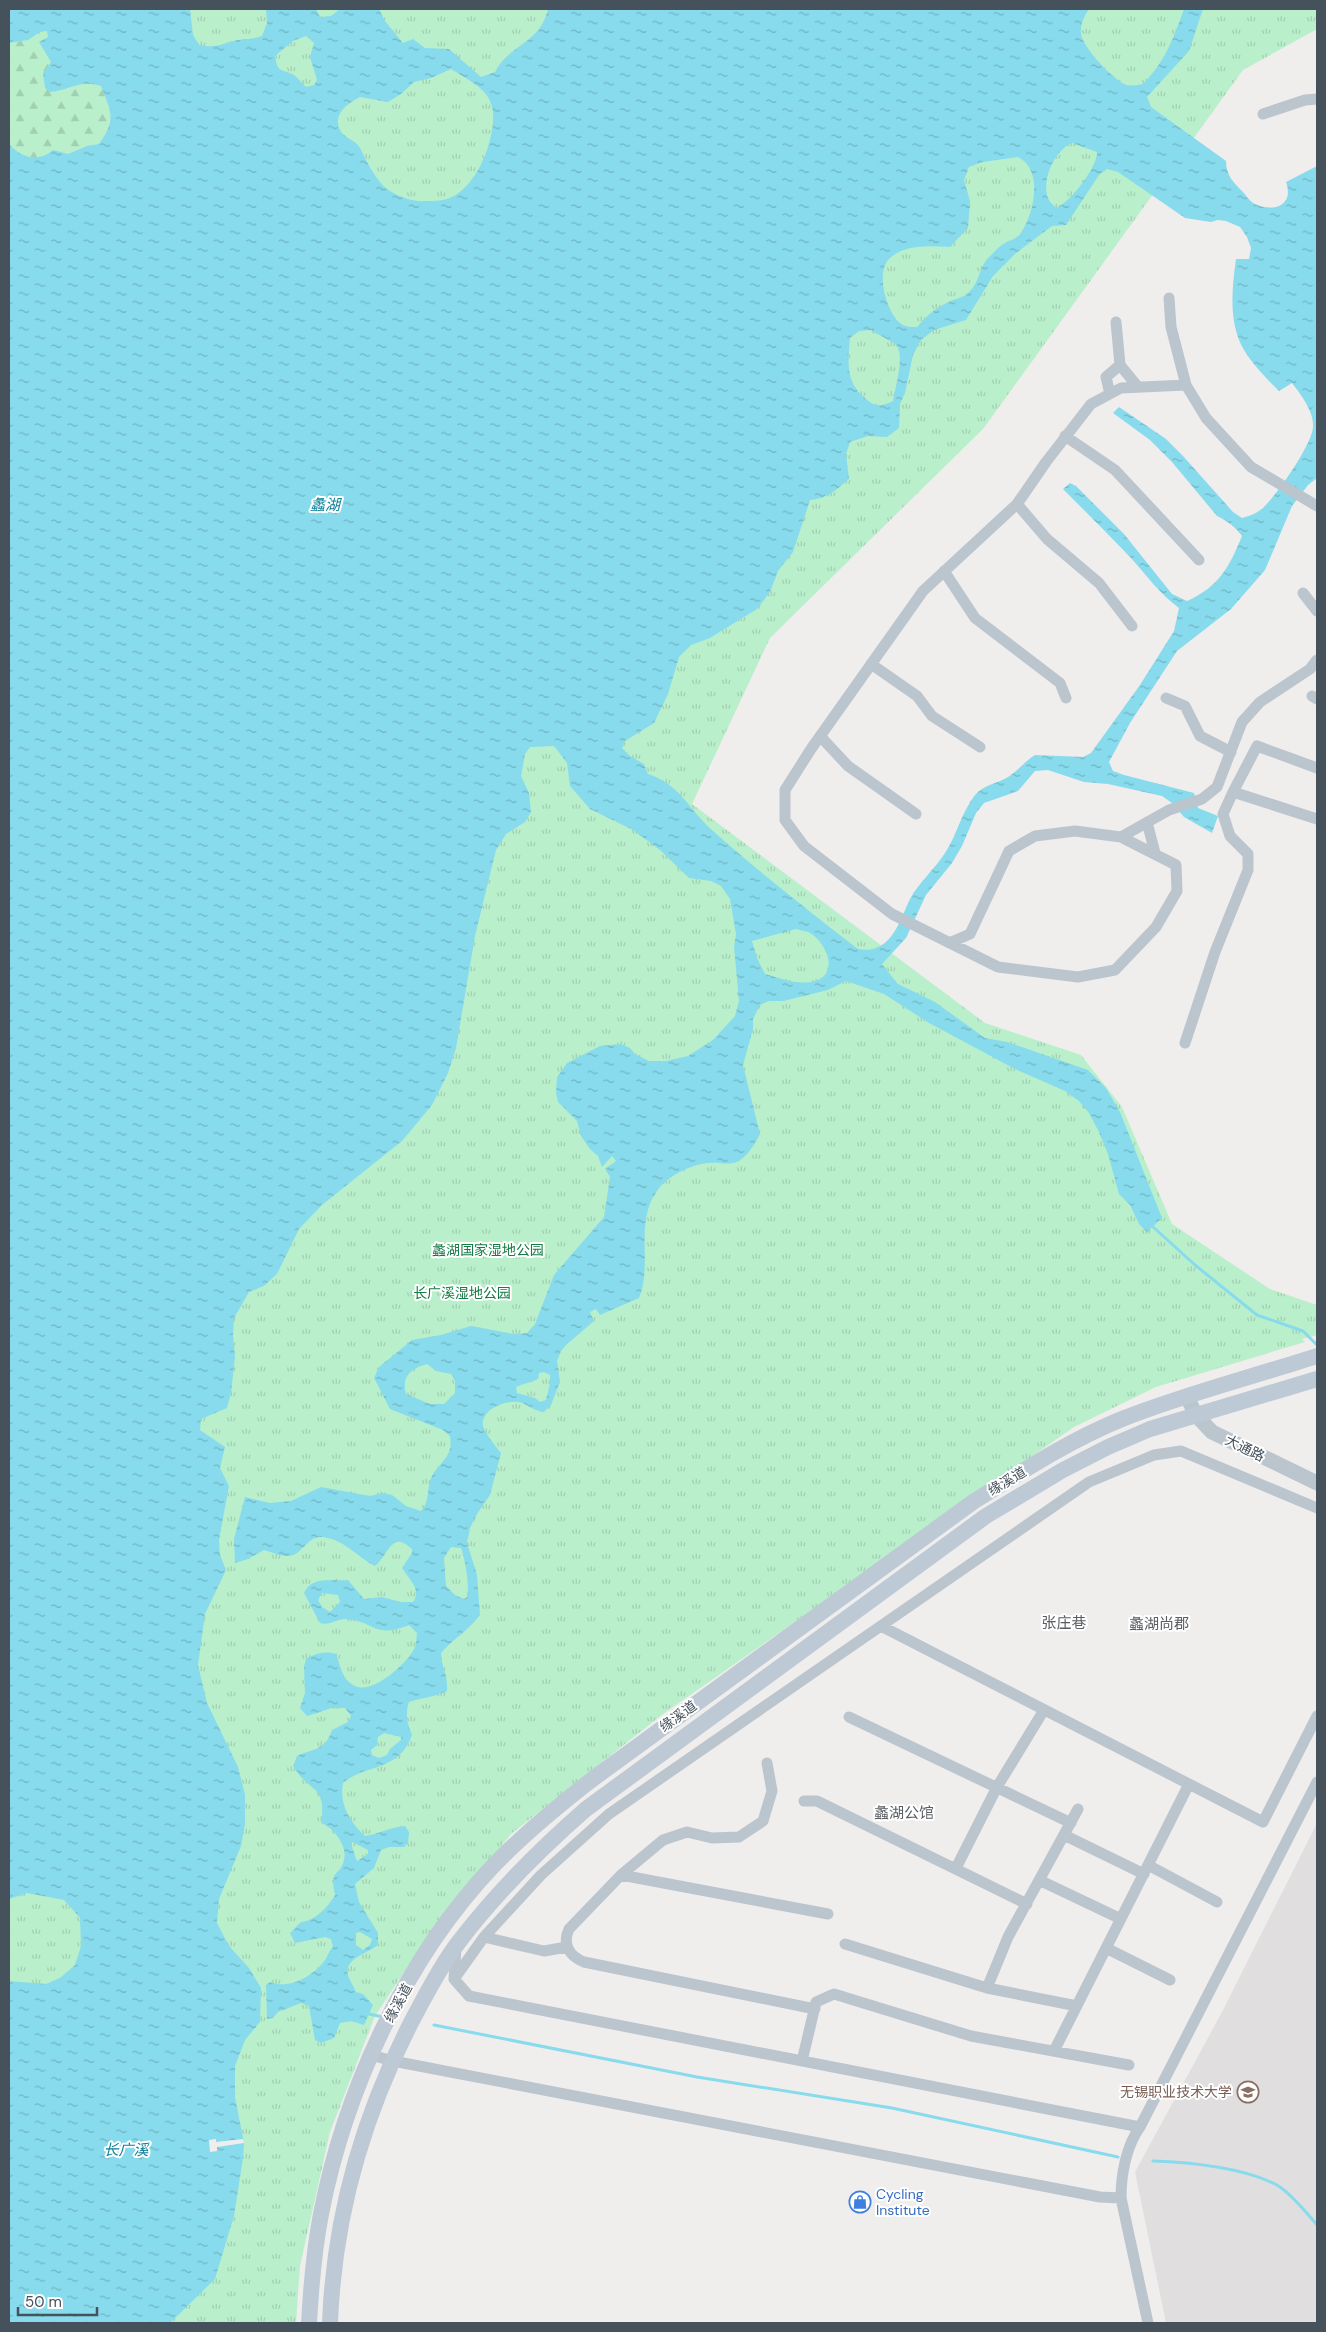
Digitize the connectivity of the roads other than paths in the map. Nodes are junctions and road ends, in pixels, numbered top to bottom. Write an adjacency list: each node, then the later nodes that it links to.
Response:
1 (1317, 99): 2 (street)
2 (1263, 114)
3 (1169, 298): 6 (street)
4 (1116, 322): 5 (street)
5 (1120, 365): 7 (street); 8 (street)
6 (1186, 385): 7 (street); 11 (street)
7 (1138, 387): 8 (street)
8 (1110, 394): 9 (street)
9 (1065, 436): 10 (street); 12 (street)
10 (1017, 504): 13 (street); 16 (street)
11 (1317, 506)
12 (1199, 560)
13 (944, 571): 18 (street); 19 (street)
14 (1303, 593): 15 (street)
15 (1317, 611)
16 (1132, 626)
17 (1317, 660): 23 (street)
18 (871, 664): 21 (street); 22 (street)
19 (1066, 698)
20 (1166, 698): 23 (street)
21 (820, 736): 26 (street); 32 (street)
22 (980, 747)
23 (1231, 752): 28 (street)
24 (1317, 768): 25 (street)
25 (1233, 792): 27 (street); 34 (street)
26 (916, 814)
27 (1317, 819)
28 (1147, 822): 29 (street); 30 (street)
29 (1121, 837): 30 (street); 31 (street)
30 (1155, 853): 33 (street)
31 (970, 934): 32 (street); 33 (street)
32 (949, 943): 33 (street)
33 (974, 956)
34 (1185, 1043)
35 (1313, 1358): 37 (main road, 缘溪道)
36 (1317, 1379): 38 (main road, 缘溪道)
37 (1187, 1397): 38 (street, 大通路); 72 (main road, 缘溪道)
38 (1196, 1415): 39 (street, 大通路); 63 (main road, 缘溪道)
39 (1317, 1483)
40 (1317, 1508): 41 (street)
41 (881, 1626): 42 (street); 61 (street)
42 (1044, 1710): 47 (street); 48 (street)
43 (1317, 1716): 47 (street)
44 (849, 1717): 48 (street)
45 (767, 1763): 55 (street)
46 (1317, 1782): 76 (street)
47 (1189, 1784): 54 (street)
48 (997, 1787): 51 (street); 53 (street)
49 (804, 1801): 53 (street)
50 (1078, 1809): 51 (street)
51 (1071, 1823): 52 (street)
52 (1064, 1835): 54 (street); 56 (street)
53 (956, 1868): 58 (street)
54 (1146, 1870): 57 (street); 60 (street)
55 (621, 1875): 59 (street); 64 (street)
56 (1039, 1880): 58 (street); 60 (street)
57 (1217, 1902)
58 (1026, 1904): 68 (street)
59 (828, 1914)
60 (1121, 1919): 65 (street)
61 (484, 1937): 64 (street); 66 (street)
62 (845, 1944): 68 (street)
63 (456, 1945): 66 (street); 73 (main road, 缘溪道)
64 (567, 1947): 70 (street)
65 (1106, 1948): 67 (street); 69 (street)
66 (454, 1979): 74 (street)
67 (1170, 1980)
68 (987, 1988): 69 (street)
69 (1077, 2006): 71 (street)
70 (815, 2008): 71 (street); 74 (street)
71 (1054, 2051): 75 (street)
72 (372, 2055): 73 (street); 78 (main road, 缘溪道)
73 (393, 2061): 77 (street); 79 (main road, 缘溪道)
74 (802, 2061): 76 (street)
75 (1129, 2065)
76 (1140, 2127): 77 (street)
77 (1121, 2198): 80 (street)
78 (309, 2323)
79 (330, 2323)
80 (1148, 2323)

